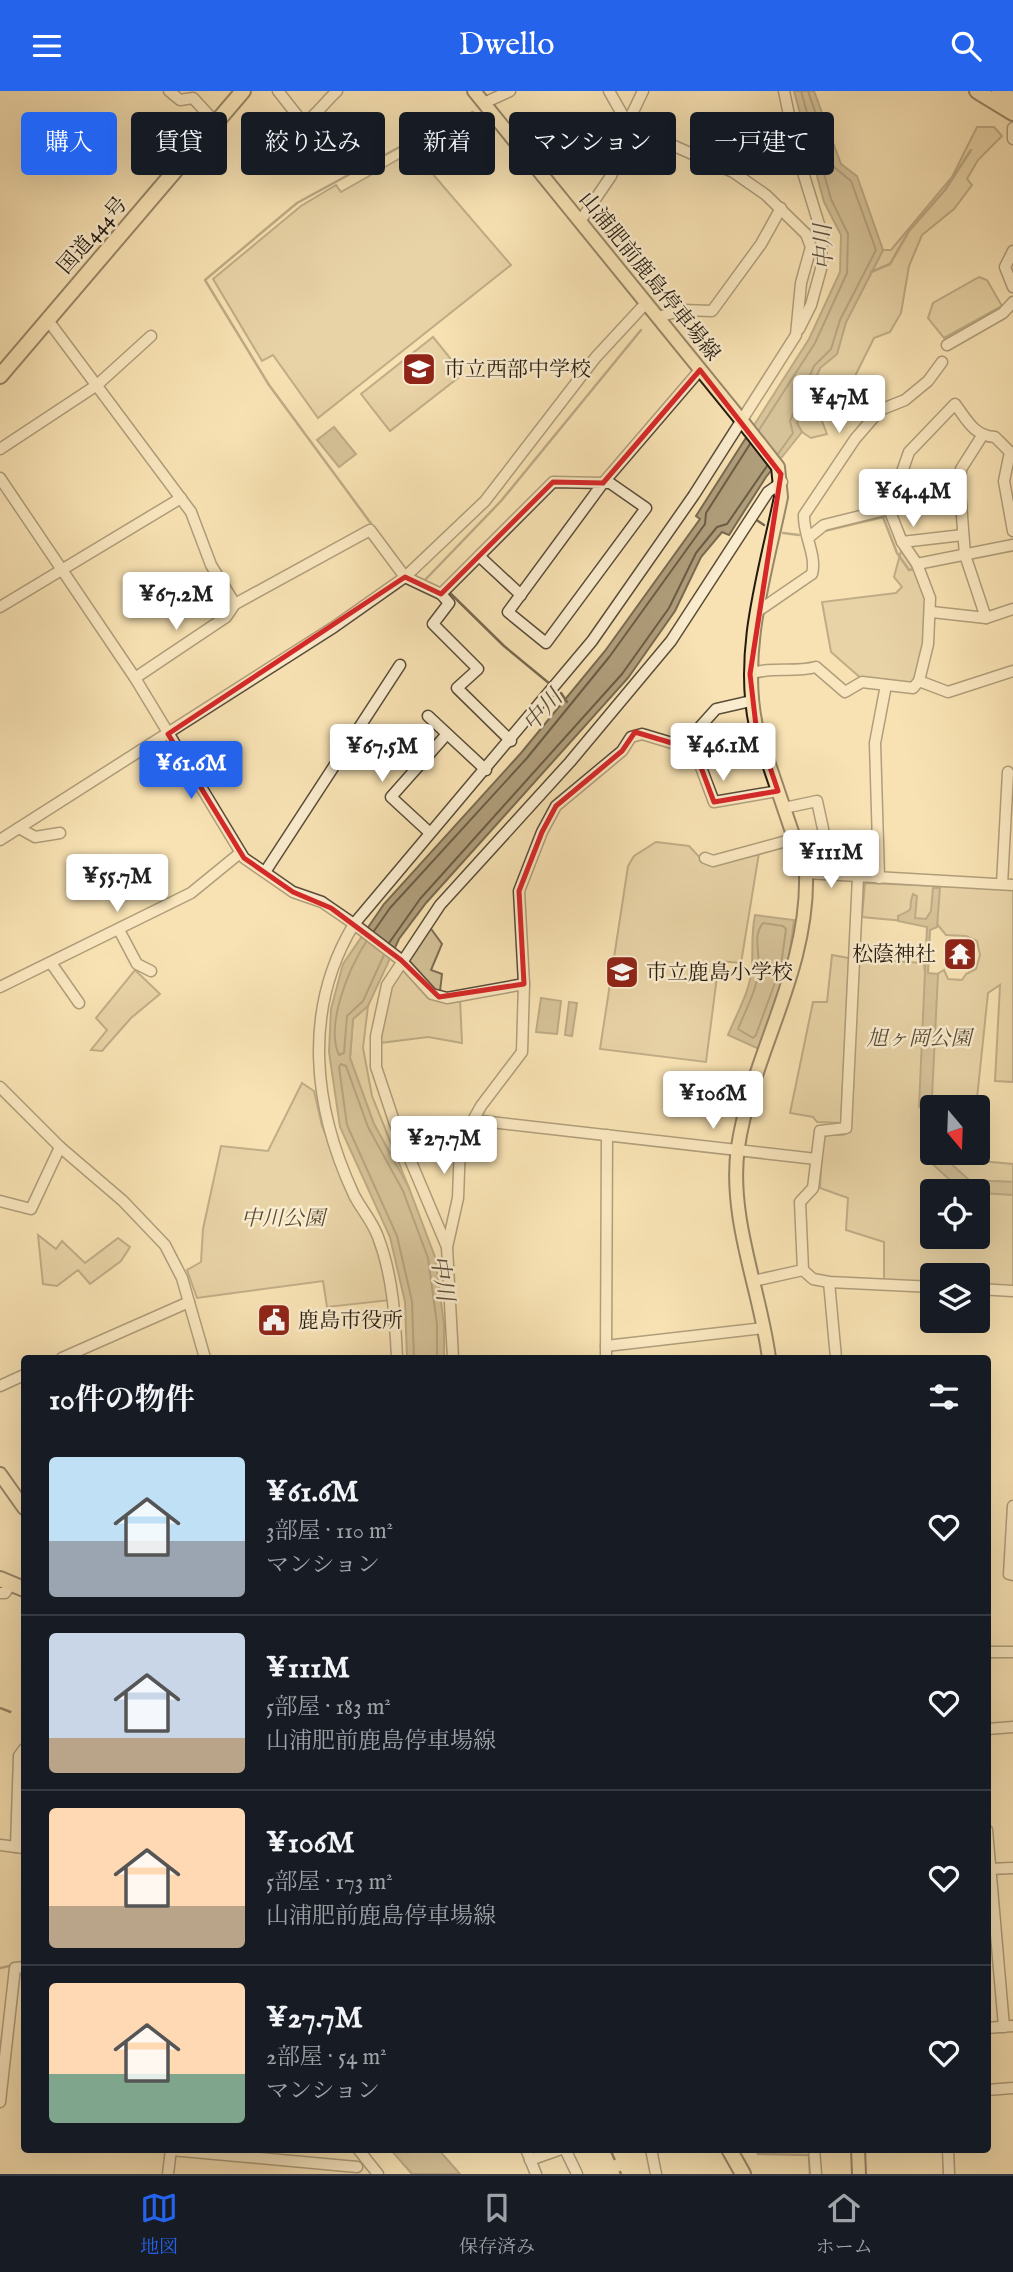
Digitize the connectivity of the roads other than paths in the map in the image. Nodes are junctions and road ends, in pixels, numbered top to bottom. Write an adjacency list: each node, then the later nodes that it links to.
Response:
1 (169, 91): 14 (street)
2 (243, 91): 15 (highway, 国道444号)
3 (278, 91): 4 (street)
4 (337, 91)
5 (474, 91): 13 (main road, 山浦肥前鹿島停車場線)
6 (510, 91): 13 (street)
7 (608, 91): 16 (street)
8 (643, 91): 17 (street)
9 (784, 91): 27 (street)
10 (977, 91): 18 (highway)
11 (999, 91): 12 (highway)
12 (1013, 100)
13 (484, 103): 25 (main road, 山浦肥前鹿島停車場線)
14 (206, 112)
15 (225, 112)
16 (621, 112)
17 (632, 112)
18 (1013, 113)
19 (1013, 128): 20 (street)
20 (1013, 139)
21 (676, 147): 24 (street)
22 (171, 175): 33 (highway, 国道444号)
23 (611, 175): 25 (street)
24 (781, 208): 26 (street); 32 (street)
25 (581, 221): 31 (main road, 山浦肥前鹿島停車場線)
26 (811, 247): 27 (street); 34 (street)
27 (822, 247): 34 (street)
28 (1013, 251): 29 (street)
29 (1013, 287)
30 (1013, 302): 36 (street)
31 (646, 303): 32 (main road, 山浦肥前鹿島停車場線); 61 (street)
32 (658, 317): 38 (main road, 山浦肥前鹿島停車場線)
33 (47, 319): 39 (highway, 国道444号); 40 (street)
34 (796, 335): 41 (street)
35 (151, 336): 40 (street)
36 (947, 345)
37 (942, 362): 54 (street)
38 (701, 370): 41 (main road, 山浦肥前鹿島停車場線); 48 (street)
39 (0, 376)
40 (97, 386): 43 (street); 50 (street)
41 (742, 421): 47 (main road, 山浦肥前鹿島停車場線); 81 (street)
42 (982, 436): 44 (street); 46 (street); 49 (street)
43 (0, 449)
44 (1012, 453): 52 (street)
45 (0, 478): 60 (street)
46 (898, 480): 49 (street); 51 (street)
47 (782, 482): 67 (main road); 101 (street)
48 (603, 483): 58 (street); 63 (street); 63 (street)
49 (960, 490): 53 (street)
50 (181, 498): 60 (street); 64 (street)
51 (888, 509): 54 (street); 55 (street)
52 (1013, 531)
53 (962, 534): 55 (street); 57 (street)
54 (808, 538): 67 (street)
55 (902, 543): 59 (street)
56 (1013, 545): 57 (street)
57 (965, 555): 59 (street); 69 (street)
58 (479, 556): 62 (street); 63 (street)
59 (917, 564): 68 (street)
60 (63, 570): 65 (street); 73 (street)
61 (405, 577): 62 (street); 64 (street); 78 (street)
62 (441, 594): 81 (street)
63 (521, 595)
64 (234, 604): 73 (street)
65 (0, 607)
66 (1013, 610): 69 (street)
67 (758, 611): 72 (main road)
68 (932, 612): 69 (street); 74 (street)
69 (986, 618)
70 (400, 665): 93 (street)
71 (1013, 670): 74 (street)
72 (750, 674): 75 (street); 76 (main road)
73 (135, 678): 78 (street)
74 (919, 681): 75 (street)
75 (886, 685): 97 (street)
76 (751, 701): 80 (street); 84 (main road)
77 (428, 716): 79 (street)
78 (168, 734): 86 (street); 91 (street)
79 (447, 734): 82 (street); 88 (street)
80 (690, 738): 84 (street); 104 (street)
81 (511, 741): 82 (street)
82 (486, 770): 88 (street)
83 (1008, 772): 98 (street)
84 (778, 790): 85 (main road)
85 (784, 808): 89 (main road); 95 (street)
86 (19, 828): 87 (street); 90 (street)
87 (61, 833)
88 (430, 833): 99 (street)
89 (794, 839): 92 (street); 94 (main road)
90 (0, 840)
91 (240, 853): 93 (street); 100 (street)
92 (705, 858)
93 (265, 871): 99 (street)
94 (806, 873): 95 (street); 111 (main road)
95 (833, 875): 96 (street)
96 (858, 877): 97 (street); 112 (street)
97 (879, 878): 98 (street)
98 (1008, 885)
99 (354, 924): 101 (street); 126 (street)
100 (119, 930): 102 (street); 103 (street)
101 (401, 960): 104 (street); 114 (street)
102 (51, 963): 105 (street); 106 (street)
103 (150, 971)
104 (524, 984): 108 (street)
105 (0, 987)
106 (79, 1003)
107 (0, 1087): 110 (street)
108 (473, 1120): 109 (street); 114 (street)
109 (607, 1135): 111 (street); 123 (street)
110 (60, 1147): 113 (street); 121 (street)
111 (738, 1150): 112 (street); 116 (main road)
112 (817, 1159): 115 (street)
113 (0, 1201)
114 (446, 1247): 127 (street)
115 (803, 1270): 116 (street); 117 (street)
116 (753, 1281): 122 (main road)
117 (829, 1282): 118 (street); 130 (street)
118 (920, 1286)
119 (990, 1290): 120 (street)
120 (1013, 1291)
121 (189, 1302): 124 (street); 125 (street)
122 (764, 1328): 123 (street); 129 (main road)
123 (606, 1346): 128 (street)
124 (69, 1355)
125 (204, 1355)
126 (397, 1355)
127 (453, 1355)
128 (606, 1355)
129 (768, 1355)
130 (836, 1355)
131 (21, 1376): 132 (street)
132 (0, 1386)
133 (0, 1473): 134 (main road)
134 (21, 1504)
135 (1013, 1506): 136 (street)
136 (1013, 1575)
137 (991, 1652): 138 (street)
138 (1013, 1652)
139 (1013, 1727): 140 (street)
140 (991, 1729)
141 (21, 1753): 143 (street)
142 (0, 1845): 143 (street)
143 (20, 1847)
144 (1013, 1868): 145 (street)
145 (991, 1869)
146 (991, 1885): 148 (street)
147 (21, 1967): 152 (street)
148 (1009, 2027): 149 (street)
149 (991, 2028)
150 (1013, 2088): 151 (street)
151 (991, 2090)
152 (0, 2102)
153 (171, 2153): 167 (street)
154 (198, 2153): 166 (street)
155 (358, 2153): 166 (street)
156 (361, 2153): 168 (street)
157 (530, 2153): 165 (street)
158 (550, 2153): 165 (street)
159 (565, 2153): 170 (street)
160 (652, 2153): 171 (street)
161 (731, 2153): 172 (highway)
162 (814, 2153): 173 (street)
163 (858, 2153): 174 (main road)
164 (948, 2153): 175 (street)
165 (534, 2158): 169 (street)
166 (357, 2171)
167 (168, 2174)
168 (378, 2174)
169 (536, 2174)
170 (577, 2174)
171 (656, 2174)
172 (743, 2174)
173 (816, 2174)
174 (859, 2174)
175 (949, 2174)

